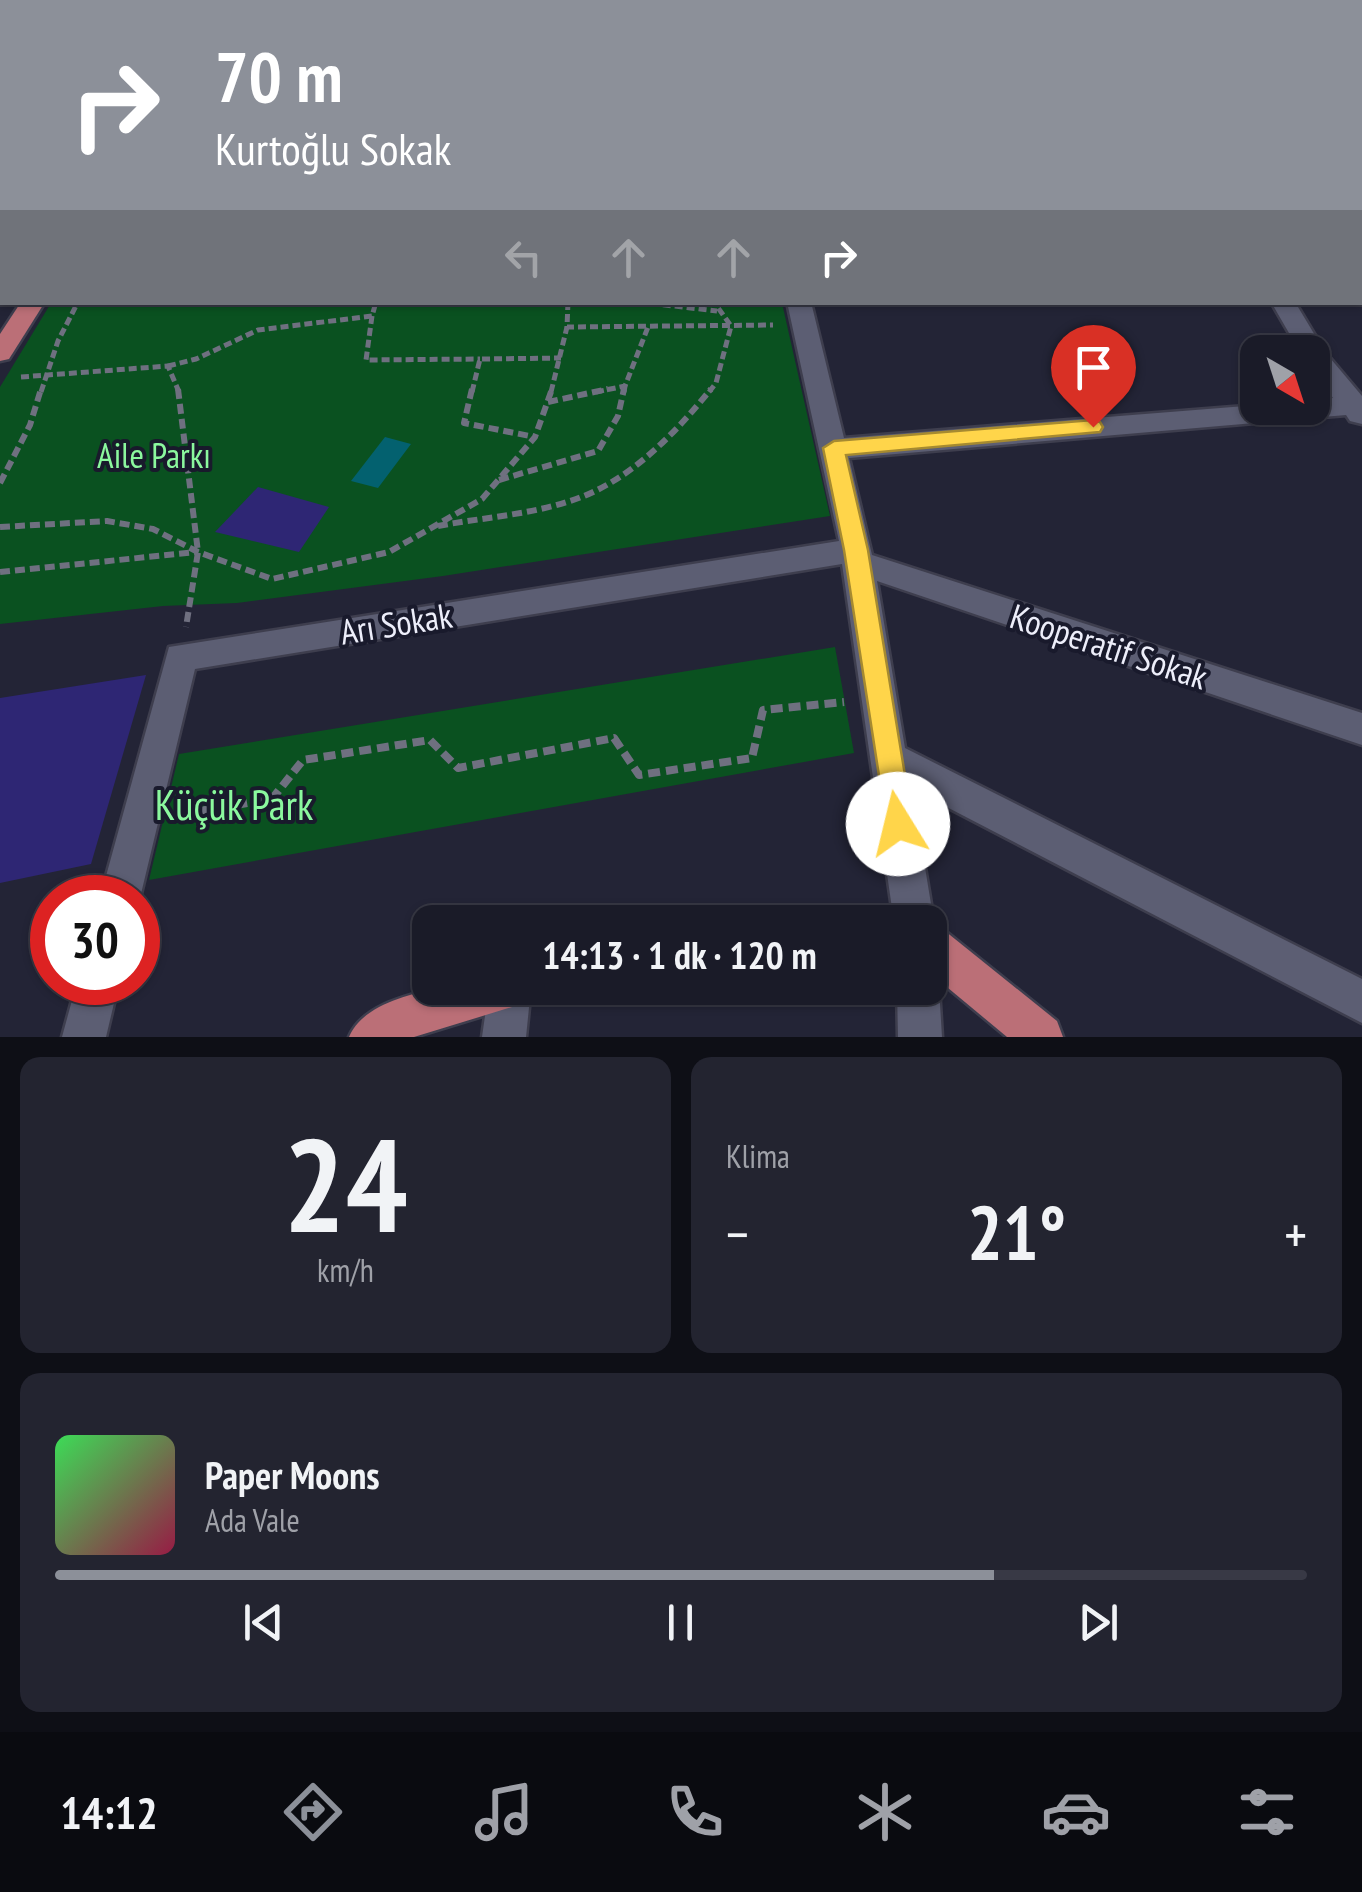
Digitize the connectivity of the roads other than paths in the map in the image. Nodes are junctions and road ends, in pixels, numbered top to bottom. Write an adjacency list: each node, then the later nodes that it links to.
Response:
1 (31, 305): 5 (main road)
2 (1285, 305): 4 (street)
3 (801, 314): 8 (street)
4 (1302, 335)
5 (0, 353)
6 (1330, 374): 7 (street)
7 (1359, 409): 8 (street)
8 (834, 448): 9 (street)
9 (856, 556): 10 (street, Kooperatif Sokak); 11 (street); 12 (street, Arı Sokak)
10 (1362, 729)
11 (888, 758): 13 (street); 15 (street)
12 (126, 875)
13 (911, 905)
14 (947, 960): 24 (main road)
15 (1362, 1002)
16 (92, 1005): 20 (street)
17 (450, 1005): 21 (main road)
18 (508, 1005): 22 (street)
19 (919, 1005): 23 (street)
20 (84, 1037)
21 (371, 1037)
22 (504, 1037)
23 (920, 1037)
24 (1040, 1037)

